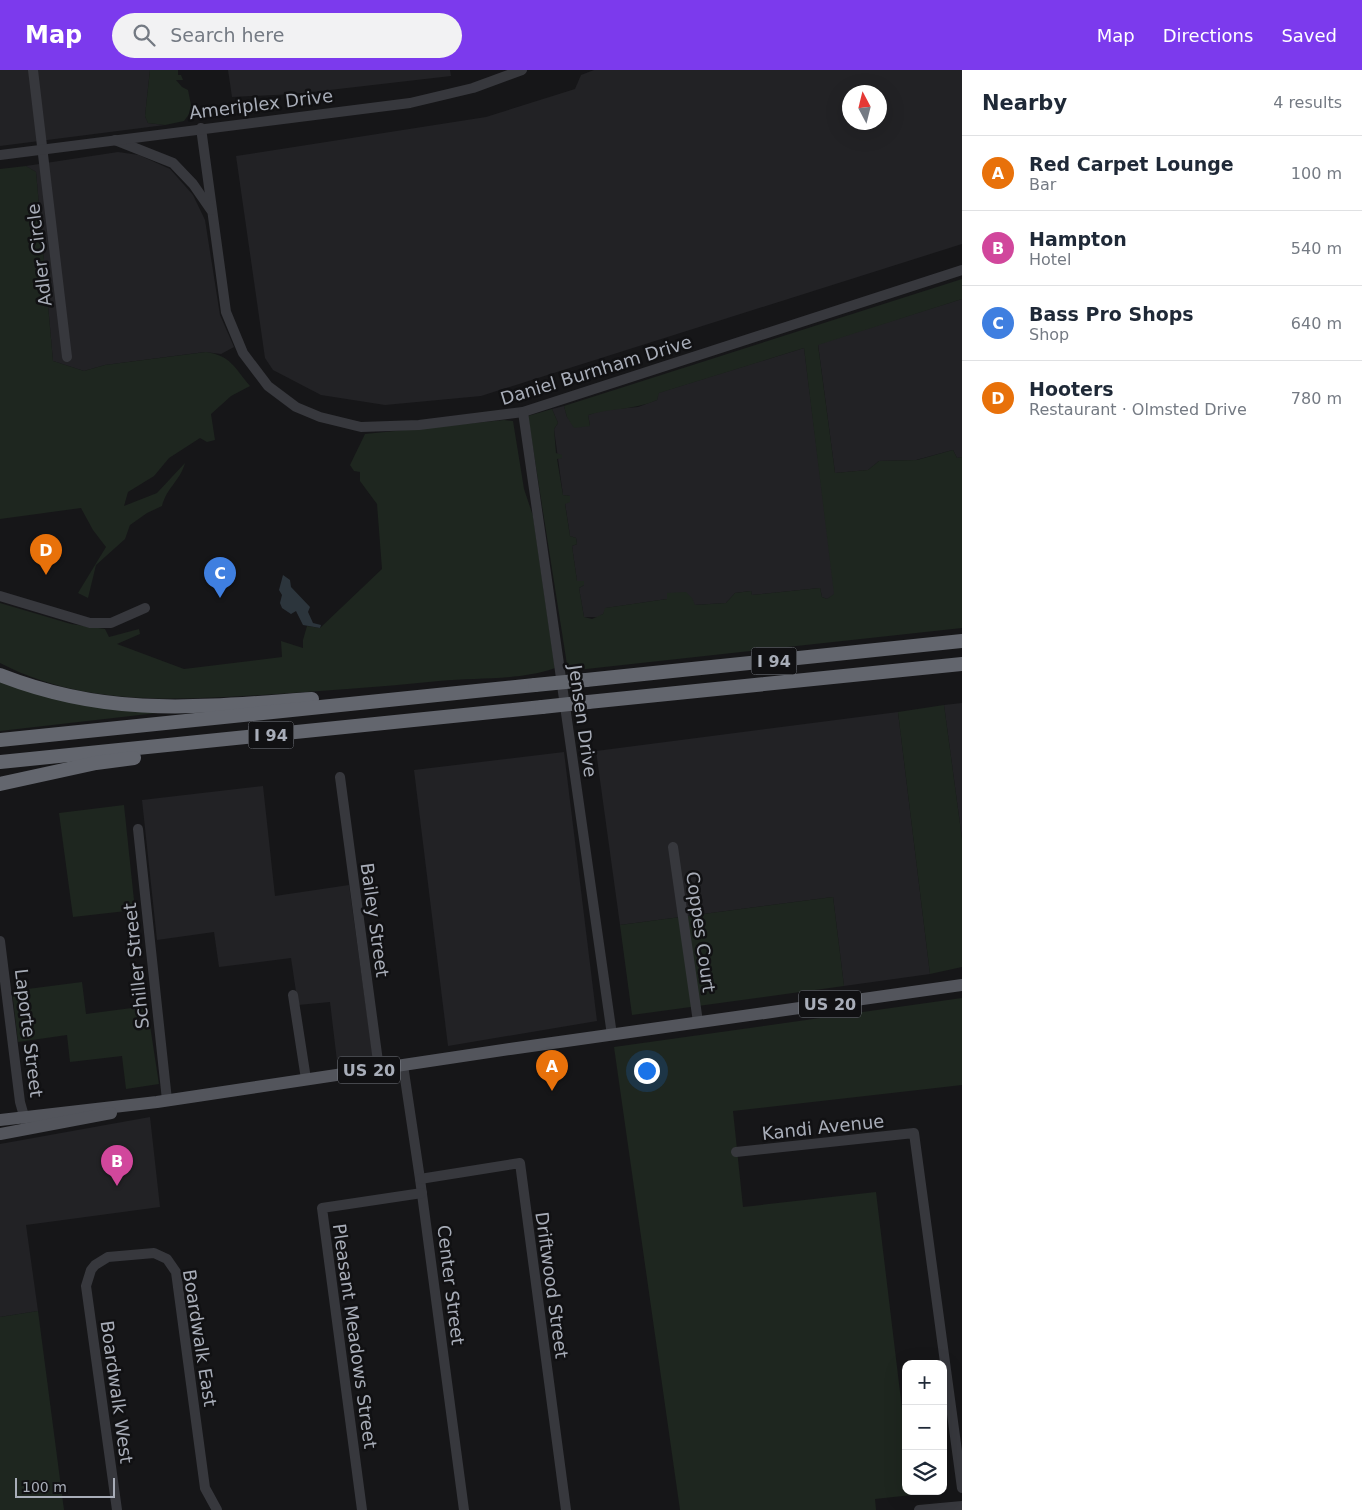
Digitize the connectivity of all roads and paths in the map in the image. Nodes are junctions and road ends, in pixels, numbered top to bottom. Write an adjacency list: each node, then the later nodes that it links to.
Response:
1 (33, 70): 5 (street, Adler Circle)
2 (522, 70): 3 (street, Ameriplex Drive)
3 (201, 128): 4 (street, Ameriplex Drive); 7 (street, Daniel Burnham Drive)
4 (114, 139): 5 (street, Ameriplex Drive); 7 (street)
5 (42, 150): 6 (street, Ameriplex Drive); 9 (street, Adler Circle)
6 (0, 155)
7 (212, 211): 10 (street, Daniel Burnham Drive)
8 (962, 270): 10 (street, Daniel Burnham Drive)
9 (67, 356)
10 (523, 412): 28 (street, Jensen Drive)
11 (0, 596): 12 (street)
12 (145, 608)
13 (962, 641): 16 (highway, I 94, bridge)
14 (962, 664): 17 (highway, I 94, bridge)
15 (0, 675): 16 (highway)
16 (517, 687): 18 (highway, I 94)
17 (279, 734): 19 (highway, I 94); 21 (highway)
18 (0, 740)
19 (0, 762)
20 (340, 777): 30 (street, Bailey Street)
21 (0, 784)
22 (138, 829): 32 (street, Schiller Street)
23 (673, 847): 27 (street, Coppes Court)
24 (0, 941): 34 (street, Laporte Street)
25 (962, 985): 27 (main road, US 20)
26 (292, 995): 31 (street)
27 (698, 1022): 28 (main road, US 20)
28 (612, 1035): 29 (main road, US 20)
29 (403, 1064): 30 (main road, US 20); 37 (street, Center Street)
30 (379, 1069): 31 (main road, US 20)
31 (306, 1079): 32 (main road, US 20)
32 (162, 1101): 34 (main road, US 20)
33 (0, 1120): 34 (main road, US 20)
34 (26, 1123): 35 (main road, US 20)
35 (0, 1134)
36 (736, 1152): 40 (street, Kandi Avenue)
37 (420, 1179): 38 (street, Center Street); 46 (street, Driftwood Street)
38 (422, 1193): 44 (street, Pleasant Meadows Street); 45 (street, Center Street)
39 (88, 1278): 42 (street, Boardwalk West); 43 (street, Boardwalk East)
40 (962, 1488)
41 (962, 1506): 47 (street)
42 (117, 1510)
43 (218, 1510)
44 (362, 1510)
45 (464, 1510)
46 (566, 1510)
47 (919, 1510)

